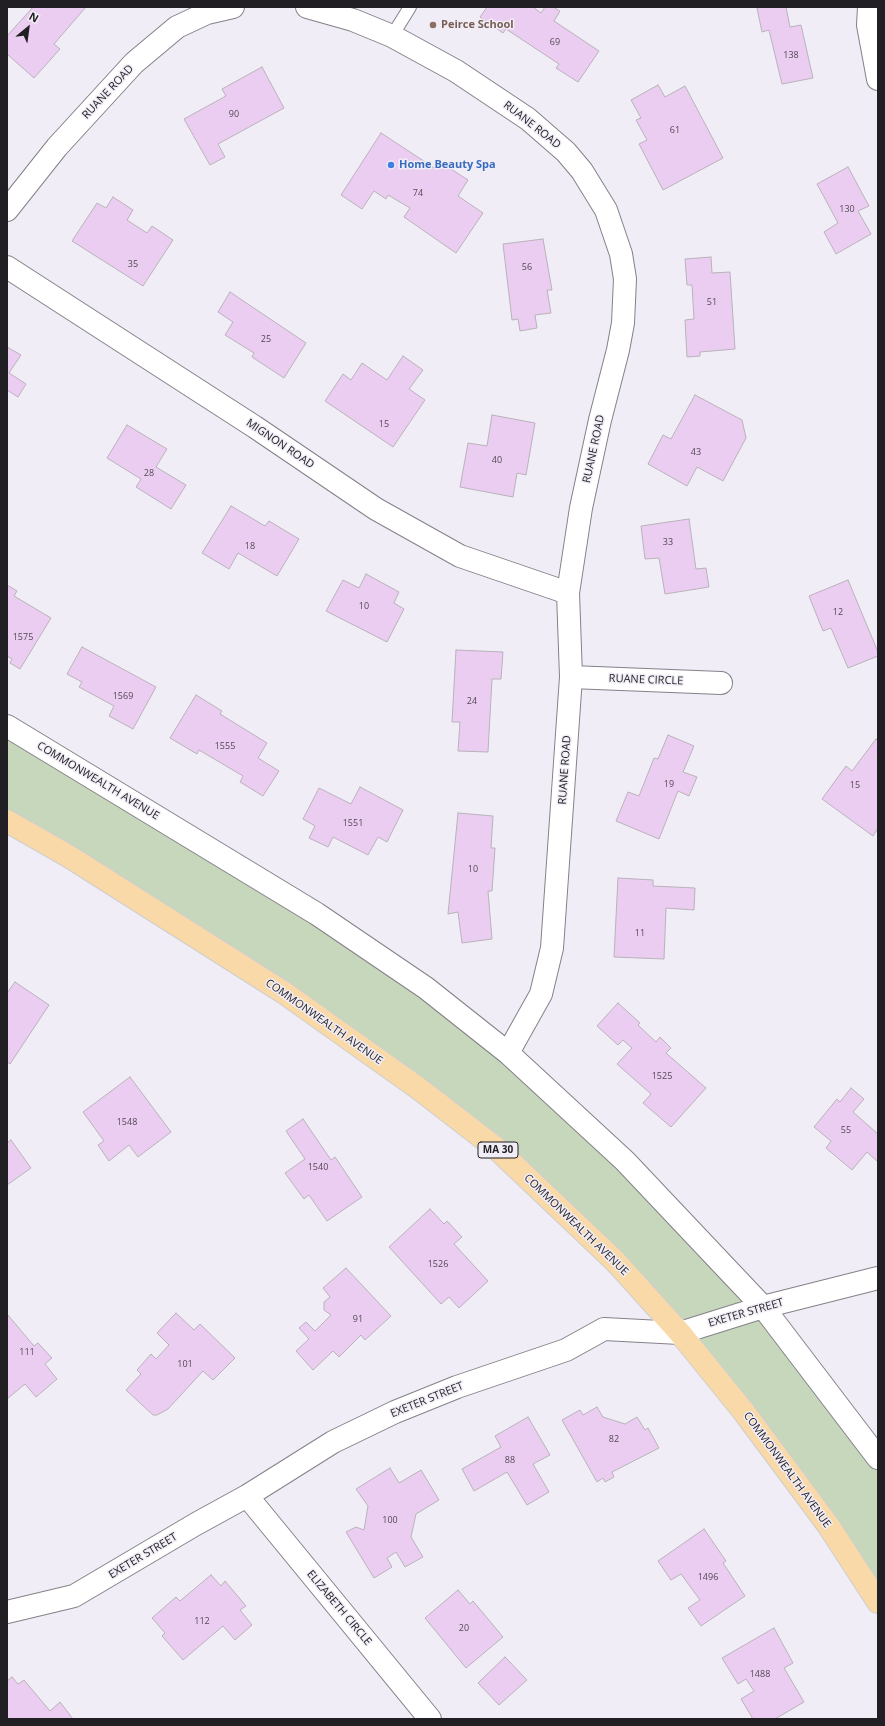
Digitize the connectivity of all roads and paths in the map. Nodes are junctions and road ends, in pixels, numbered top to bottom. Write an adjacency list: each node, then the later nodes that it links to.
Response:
1 (233, 7): 7 (street, RUANE ROAD)
2 (307, 7): 5 (street, RUANE ROAD)
3 (410, 7): 5 (lane)
4 (869, 7): 6 (street)
5 (392, 36): 9 (street, RUANE ROAD)
6 (878, 79)
7 (7, 210)
8 (7, 267): 9 (street, MIGNON ROAD)
9 (568, 593): 10 (street, RUANE ROAD)
10 (571, 677): 11 (street, RUANE CIRCLE); 14 (street, RUANE ROAD)
11 (721, 683)
12 (7, 726): 14 (street, COMMONWEALTH AVENUE)
13 (7, 821): 17 (main road, COMMONWEALTH AVENUE / MA 30)
14 (508, 1053): 16 (street, COMMONWEALTH AVENUE)
15 (878, 1278): 16 (street, EXETER STREET)
16 (763, 1307): 17 (street, EXETER STREET); 18 (street, COMMONWEALTH AVENUE)
17 (680, 1333): 19 (street, EXETER STREET); 20 (main road, COMMONWEALTH AVENUE / MA 30)
18 (878, 1458)
19 (247, 1496): 21 (street, EXETER STREET); 22 (street, ELIZABETH CIRCLE)
20 (878, 1602)
21 (7, 1612)
22 (430, 1719)

